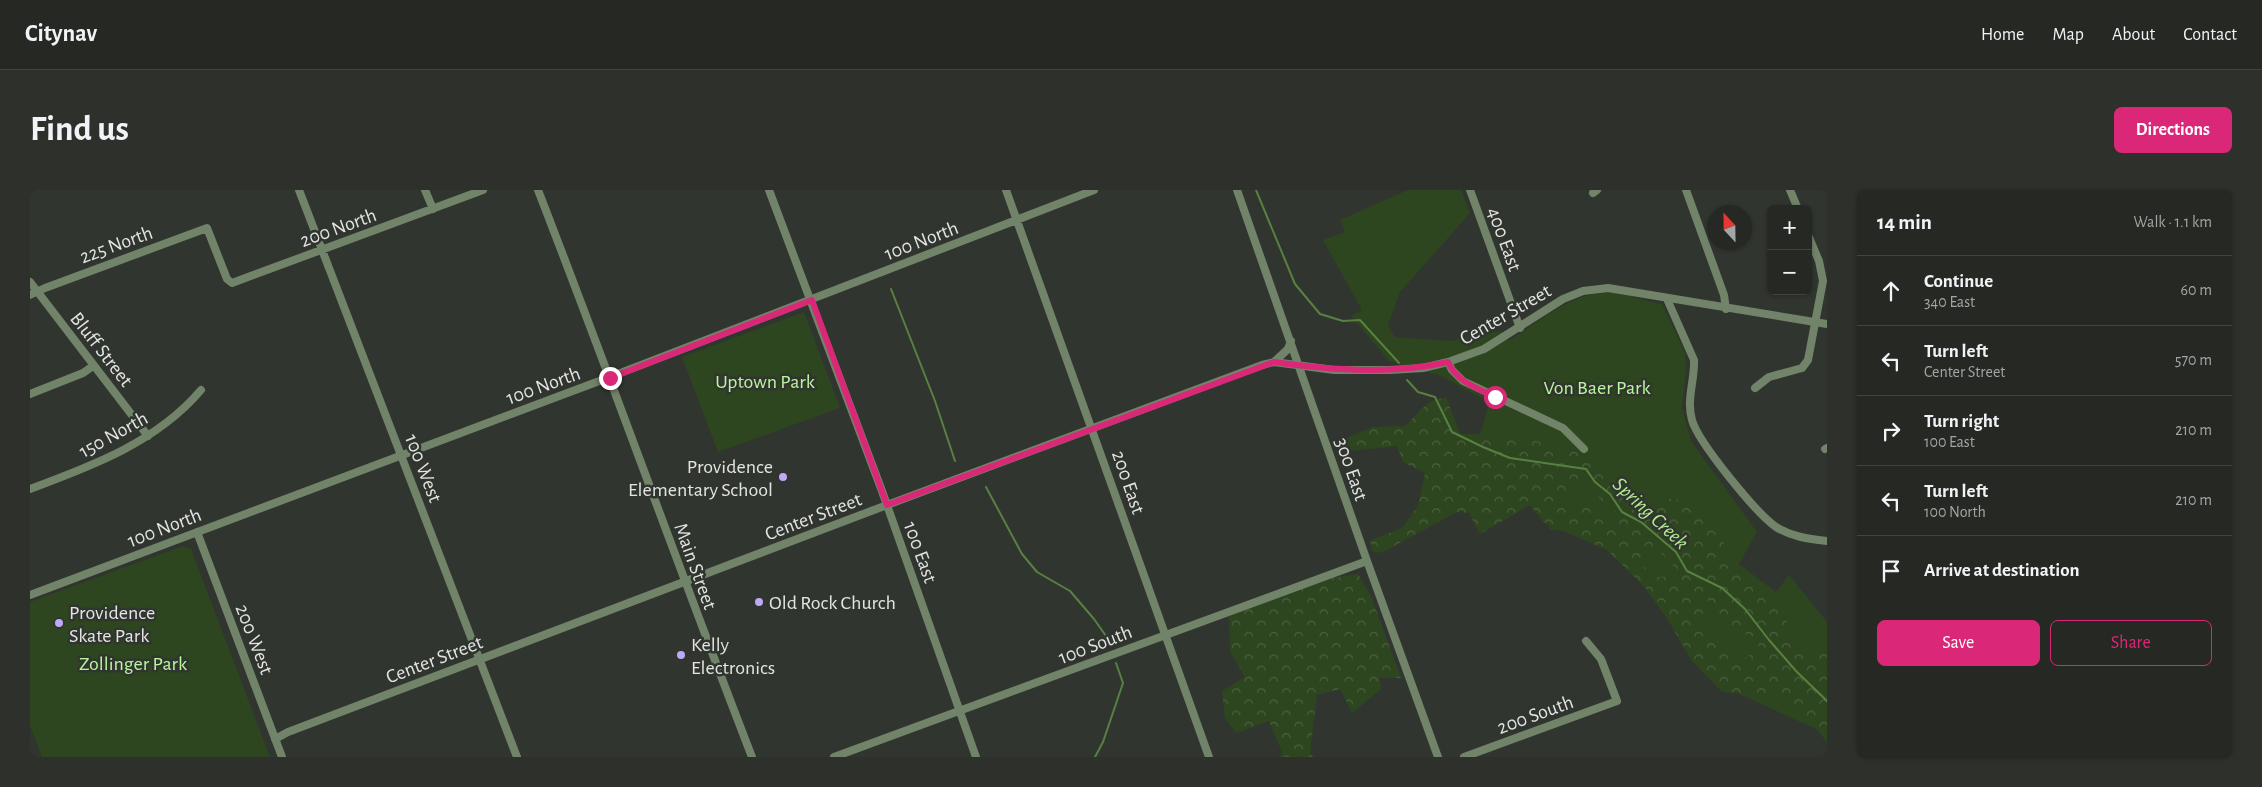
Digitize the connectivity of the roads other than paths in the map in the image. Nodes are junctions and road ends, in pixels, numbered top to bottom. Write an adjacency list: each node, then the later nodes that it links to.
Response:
1 (299, 190): 17 (street, 100 West)
2 (425, 190): 13 (street)
3 (483, 190): 13 (street, 200 North)
4 (538, 190): 31 (street, Main Street)
5 (769, 190): 21 (street, 100 East)
6 (1006, 190): 14 (street, 200 East)
7 (1094, 190): 14 (street, 100 North)
8 (1237, 190): 26 (street, 300 East)
9 (1470, 190): 25 (street, 400 East)
10 (1686, 190): 22 (street)
11 (1790, 190): 12 (street)
12 (1796, 205)
13 (433, 209): 17 (street, 200 North)
14 (1017, 220): 21 (street, 100 North); 35 (street, 200 East)
15 (207, 228): 17 (street, 200 North); 19 (street, 225 North)
16 (1812, 244): 23 (street)
17 (323, 249): 38 (street, 100 West)
18 (30, 282): 19 (street, Bluff Street)
19 (33, 293): 29 (street, Bluff Street)
20 (1667, 299): 22 (street, Center Street); 25 (street, Center Street); 42 (street)
21 (812, 300): 31 (street, 100 North); 40 (street, 100 East)
22 (1726, 309): 23 (street, Center Street)
23 (1815, 322): 24 (street, Center Street); 32 (street)
24 (1827, 324)
25 (1520, 328): 28 (street, Center Street)
26 (1291, 341): 27 (street); 30 (street, 300 East)
27 (1274, 362): 30 (street, Center Street); 35 (street, Center Street)
28 (1448, 362): 30 (street, Center Street); 37 (street)
29 (93, 366): 34 (street); 36 (street, Bluff Street)
30 (1299, 366): 43 (street, 300 East)
31 (610, 378): 38 (street, 100 North); 44 (street, Main Street)
32 (1755, 388)
33 (201, 390): 36 (street, 150 North)
34 (30, 394)
35 (1093, 428): 40 (street, Center Street); 46 (street, 200 East)
36 (148, 436): 39 (street, 150 North)
37 (1584, 449)
38 (401, 455): 41 (street, 100 North); 48 (street, 100 West)
39 (30, 489)
40 (887, 505): 44 (street, Center Street); 49 (street, 100 East)
41 (197, 532): 45 (street, 100 North); 50 (street, 200 West)
42 (1827, 542)
43 (1367, 561): 46 (street, 100 South); 57 (street, 300 East)
44 (684, 582): 48 (street, Center Street); 53 (street, Main Street)
45 (30, 595)
46 (1166, 635): 49 (street, 100 South); 56 (street, 200 East)
47 (1586, 641): 58 (street, 200 South)
48 (480, 658): 50 (street, Center Street); 52 (street, 100 West)
49 (960, 712): 54 (street, 100 South); 55 (street, 100 East)
50 (276, 739): 51 (street, 200 West)
51 (282, 757)
52 (517, 757)
53 (752, 757)
54 (834, 757)
55 (976, 757)
56 (1208, 757)
57 (1438, 757)
58 (1464, 757)

